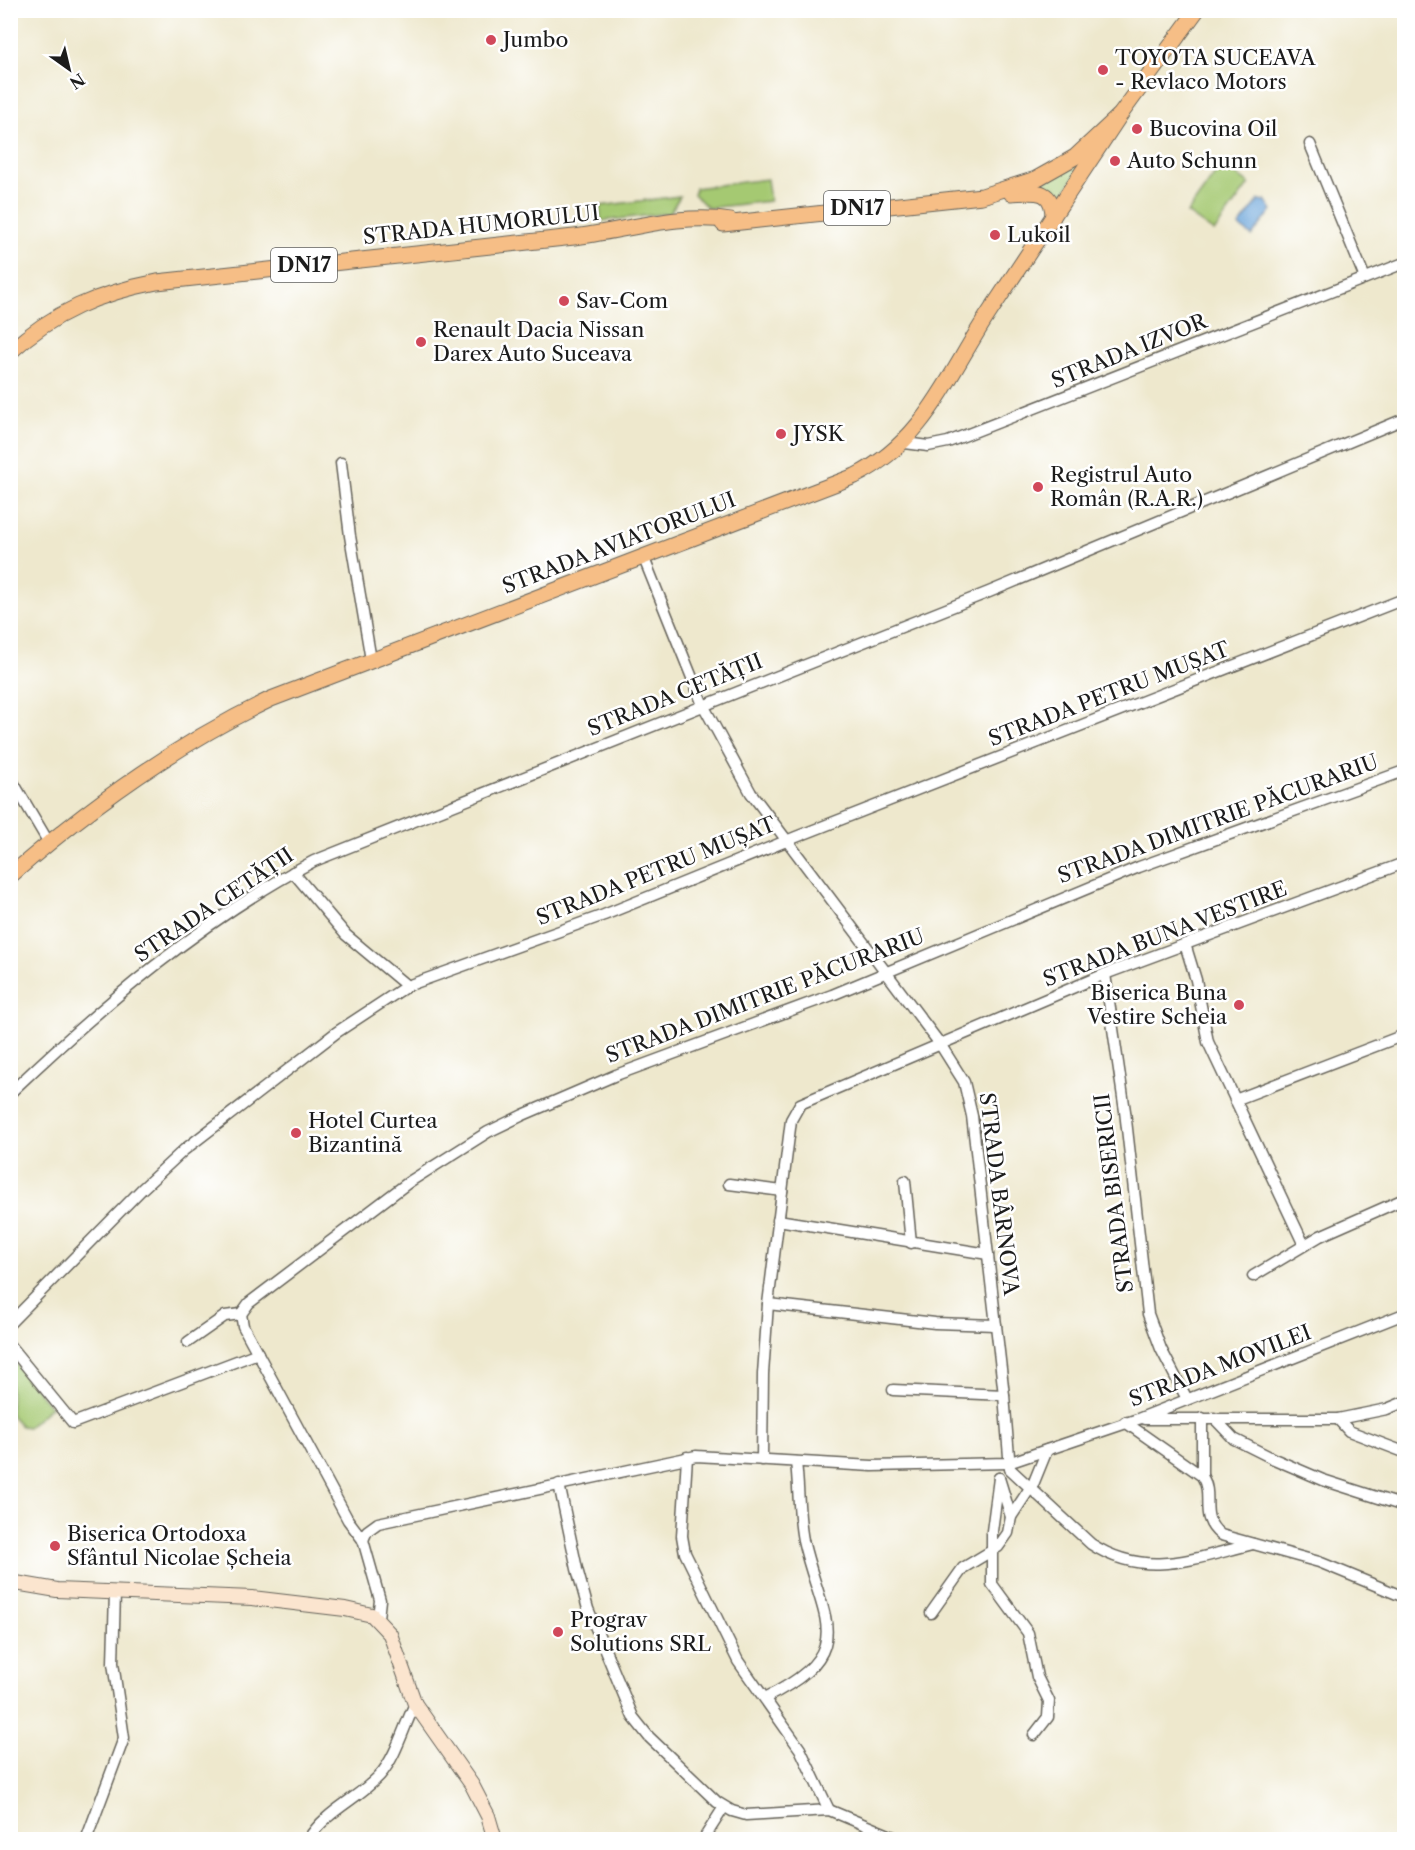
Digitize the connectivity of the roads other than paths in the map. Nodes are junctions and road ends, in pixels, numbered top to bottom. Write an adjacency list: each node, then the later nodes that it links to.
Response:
1 (1197, 10): 2 (main road, STRADA HUMORULUI / DN17)
2 (1120, 115): 4 (main road, STRADA HUMORULUI / DN17); 5 (main road, STRADA AVIATORULUI)
3 (1310, 144): 7 (street)
4 (982, 196): 5 (main road); 8 (main road, STRADA HUMORULUI / DN17)
5 (1053, 217): 10 (main road, STRADA AVIATORULUI)
6 (1404, 263): 7 (street, STRADA IZVOR)
7 (1365, 278): 10 (street, STRADA IZVOR)
8 (10, 352)
9 (1404, 419): 15 (street, STRADA CETĂȚII)
10 (904, 442): 12 (main road, STRADA AVIATORULUI)
11 (341, 463): 14 (street)
12 (643, 556): 14 (main road, STRADA AVIATORULUI); 15 (street, STRADA BÂRNOVA)
13 (1404, 599): 18 (street, STRADA PETRU MUȘAT)
14 (371, 660): 19 (main road, STRADA AVIATORULUI)
15 (703, 705): 18 (street, STRADA BÂRNOVA); 22 (street, STRADA CETĂȚII)
16 (1404, 771): 24 (street, STRADA DIMITRIE PĂCURARIU)
17 (10, 777): 19 (street)
18 (786, 840): 24 (street, STRADA BÂRNOVA); 26 (street, STRADA PETRU MUȘAT)
19 (49, 843): 21 (main road, STRADA AVIATORULUI)
20 (1404, 863): 23 (street, STRADA BUNA VESTIRE)
21 (12, 869)
22 (293, 872): 26 (street); 29 (street, STRADA CETĂȚII)
23 (1185, 944): 25 (street, STRADA BUNA VESTIRE); 30 (street)
24 (885, 972): 28 (street, STRADA BÂRNOVA); 41 (street, STRADA DIMITRIE PĂCURARIU)
25 (1104, 974): 28 (street, STRADA BUNA VESTIRE); 50 (street, STRADA BISERICII)
26 (407, 986): 43 (street, STRADA PETRU MUȘAT)
27 (1404, 1035): 30 (street)
28 (940, 1044): 33 (street, STRADA BUNA VESTIRE); 38 (street, STRADA BÂRNOVA)
29 (10, 1093)
30 (1235, 1100): 37 (street)
31 (905, 1181): 36 (street)
32 (729, 1184): 33 (street)
33 (782, 1191): 35 (street, STRADA BUNA VESTIRE)
34 (1404, 1199): 37 (street)
35 (778, 1220): 36 (street); 40 (street, STRADA BUNA VESTIRE)
36 (911, 1243): 38 (street)
37 (1304, 1245): 39 (street)
38 (988, 1254): 44 (street, STRADA BÂRNOVA)
39 (1253, 1276)
40 (768, 1304): 44 (street); 60 (street, STRADA BUNA VESTIRE)
41 (241, 1314): 45 (street, STRADA DIMITRIE PĂCURARIU); 47 (street)
42 (1404, 1314): 50 (street, STRADA MOVILEI)
43 (10, 1323)
44 (996, 1325): 49 (street, STRADA BÂRNOVA)
45 (188, 1342)
46 (10, 1346): 47 (street)
47 (258, 1353): 69 (street)
48 (893, 1390): 49 (street)
49 (1004, 1395): 62 (street, STRADA BÂRNOVA)
50 (1187, 1399): 54 (street, STRADA MOVILEI)
51 (1404, 1402): 55 (street)
52 (1202, 1418): 53 (street); 54 (street); 63 (street)
53 (1214, 1418): 55 (street); 67 (street)
54 (1138, 1419): 56 (street, STRADA MOVILEI)
55 (1338, 1419): 58 (street)
56 (1125, 1422): 57 (street, STRADA MOVILEI); 63 (street)
57 (1047, 1450): 62 (street, STRADA MOVILEI); 66 (street)
58 (1404, 1452)
59 (687, 1457): 60 (street, STRADA MOVILEI); 65 (street, STRADA MOVILEI); 77 (street)
60 (762, 1460): 61 (street, STRADA MOVILEI)
61 (796, 1462): 62 (street, STRADA MOVILEI); 77 (street)
62 (1004, 1464): 64 (street, STRADA BÂRNOVA); 66 (street)
63 (1202, 1476): 70 (street)
64 (999, 1478): 68 (street); 71 (street)
65 (559, 1484): 69 (street, STRADA MOVILEI); 80 (street)
66 (1030, 1488): 68 (street); 70 (street)
67 (1404, 1506)
68 (1011, 1517): 71 (street)
69 (363, 1540): 76 (street)
70 (1253, 1544): 74 (street)
71 (991, 1552): 75 (street); 79 (street)
72 (10, 1582): 73 (main road)
73 (115, 1592): 76 (main road); 82 (street)
74 (1404, 1597)
75 (931, 1613)
76 (378, 1618): 78 (main road)
77 (765, 1698): 81 (street)
78 (415, 1704): 83 (street); 84 (main road)
79 (1034, 1735)
80 (724, 1806): 81 (street); 85 (street)
81 (829, 1810): 86 (street)
82 (86, 1839)
83 (308, 1839)
84 (495, 1839)
85 (703, 1839)
86 (901, 1839)

